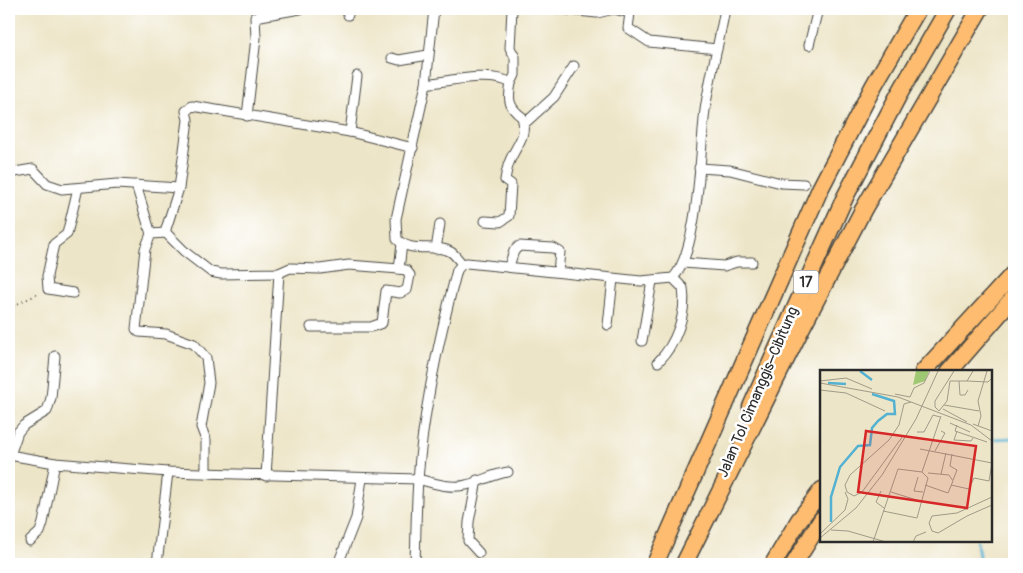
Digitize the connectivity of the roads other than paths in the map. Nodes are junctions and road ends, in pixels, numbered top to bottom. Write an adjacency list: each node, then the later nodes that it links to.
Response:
1 (300, 9): 10 (street)
2 (434, 9): 13 (street)
3 (512, 9): 17 (street)
4 (559, 9): 12 (street)
5 (726, 9): 12 (street)
6 (818, 9): 11 (street)
7 (918, 9): 71 (highway, Jalan Tol Cimanggis–Cibitung / 17)
8 (948, 9): 72 (highway, Jalan Tol Cimanggis–Cibitung / 17)
9 (980, 9): 72 (highway)
10 (272, 12): 19 (street)
11 (809, 45)
12 (717, 49): 23 (street)
13 (428, 55): 14 (street); 18 (street)
14 (392, 58)
15 (574, 66): 20 (street)
16 (357, 76): 21 (street)
17 (511, 83): 18 (street); 20 (street)
18 (426, 84): 22 (street)
19 (247, 116): 21 (street); 28 (street)
20 (524, 124): 29 (street)
21 (350, 132): 22 (street)
22 (413, 148): 33 (street)
23 (699, 168): 25 (street); 36 (street)
24 (9, 173): 27 (street)
25 (804, 184)
26 (136, 185): 27 (street); 28 (street); 32 (street)
27 (78, 188): 46 (street)
28 (179, 188): 31 (street)
29 (486, 221)
30 (440, 224): 34 (street)
31 (166, 233): 32 (street); 41 (street)
32 (151, 234): 59 (street)
33 (402, 244): 34 (street); 39 (street)
34 (436, 249): 37 (street)
35 (752, 262): 36 (street)
36 (683, 263): 43 (street)
37 (462, 264): 38 (street); 62 (street)
38 (509, 266): 40 (street); 40 (street)
39 (399, 268): 41 (street); 49 (street)
40 (558, 272): 44 (street)
41 (279, 273): 60 (street)
42 (1014, 273): 53 (highway)
43 (673, 278): 45 (street); 52 (street)
44 (613, 279): 45 (street); 48 (street)
45 (652, 281): 50 (street)
46 (73, 293)
47 (1014, 297): 54 (highway)
48 (608, 326)
49 (311, 327)
50 (642, 341)
51 (55, 356): 55 (street)
52 (658, 362)
53 (925, 370)
54 (951, 370)
55 (9, 455): 56 (street)
56 (55, 462): 57 (street); 66 (street)
57 (168, 472): 59 (street); 68 (street)
58 (508, 472): 63 (street)
59 (206, 473): 60 (street)
60 (266, 476): 61 (street)
61 (362, 479): 62 (street); 69 (street)
62 (418, 479): 63 (street); 70 (street)
63 (477, 480): 67 (street)
64 (820, 493): 73 (highway)
65 (820, 522): 74 (highway)
66 (30, 541)
67 (479, 553)
68 (157, 564)
69 (338, 564)
70 (415, 564)
71 (655, 564)
72 (684, 564)
73 (773, 564)
74 (794, 564)

